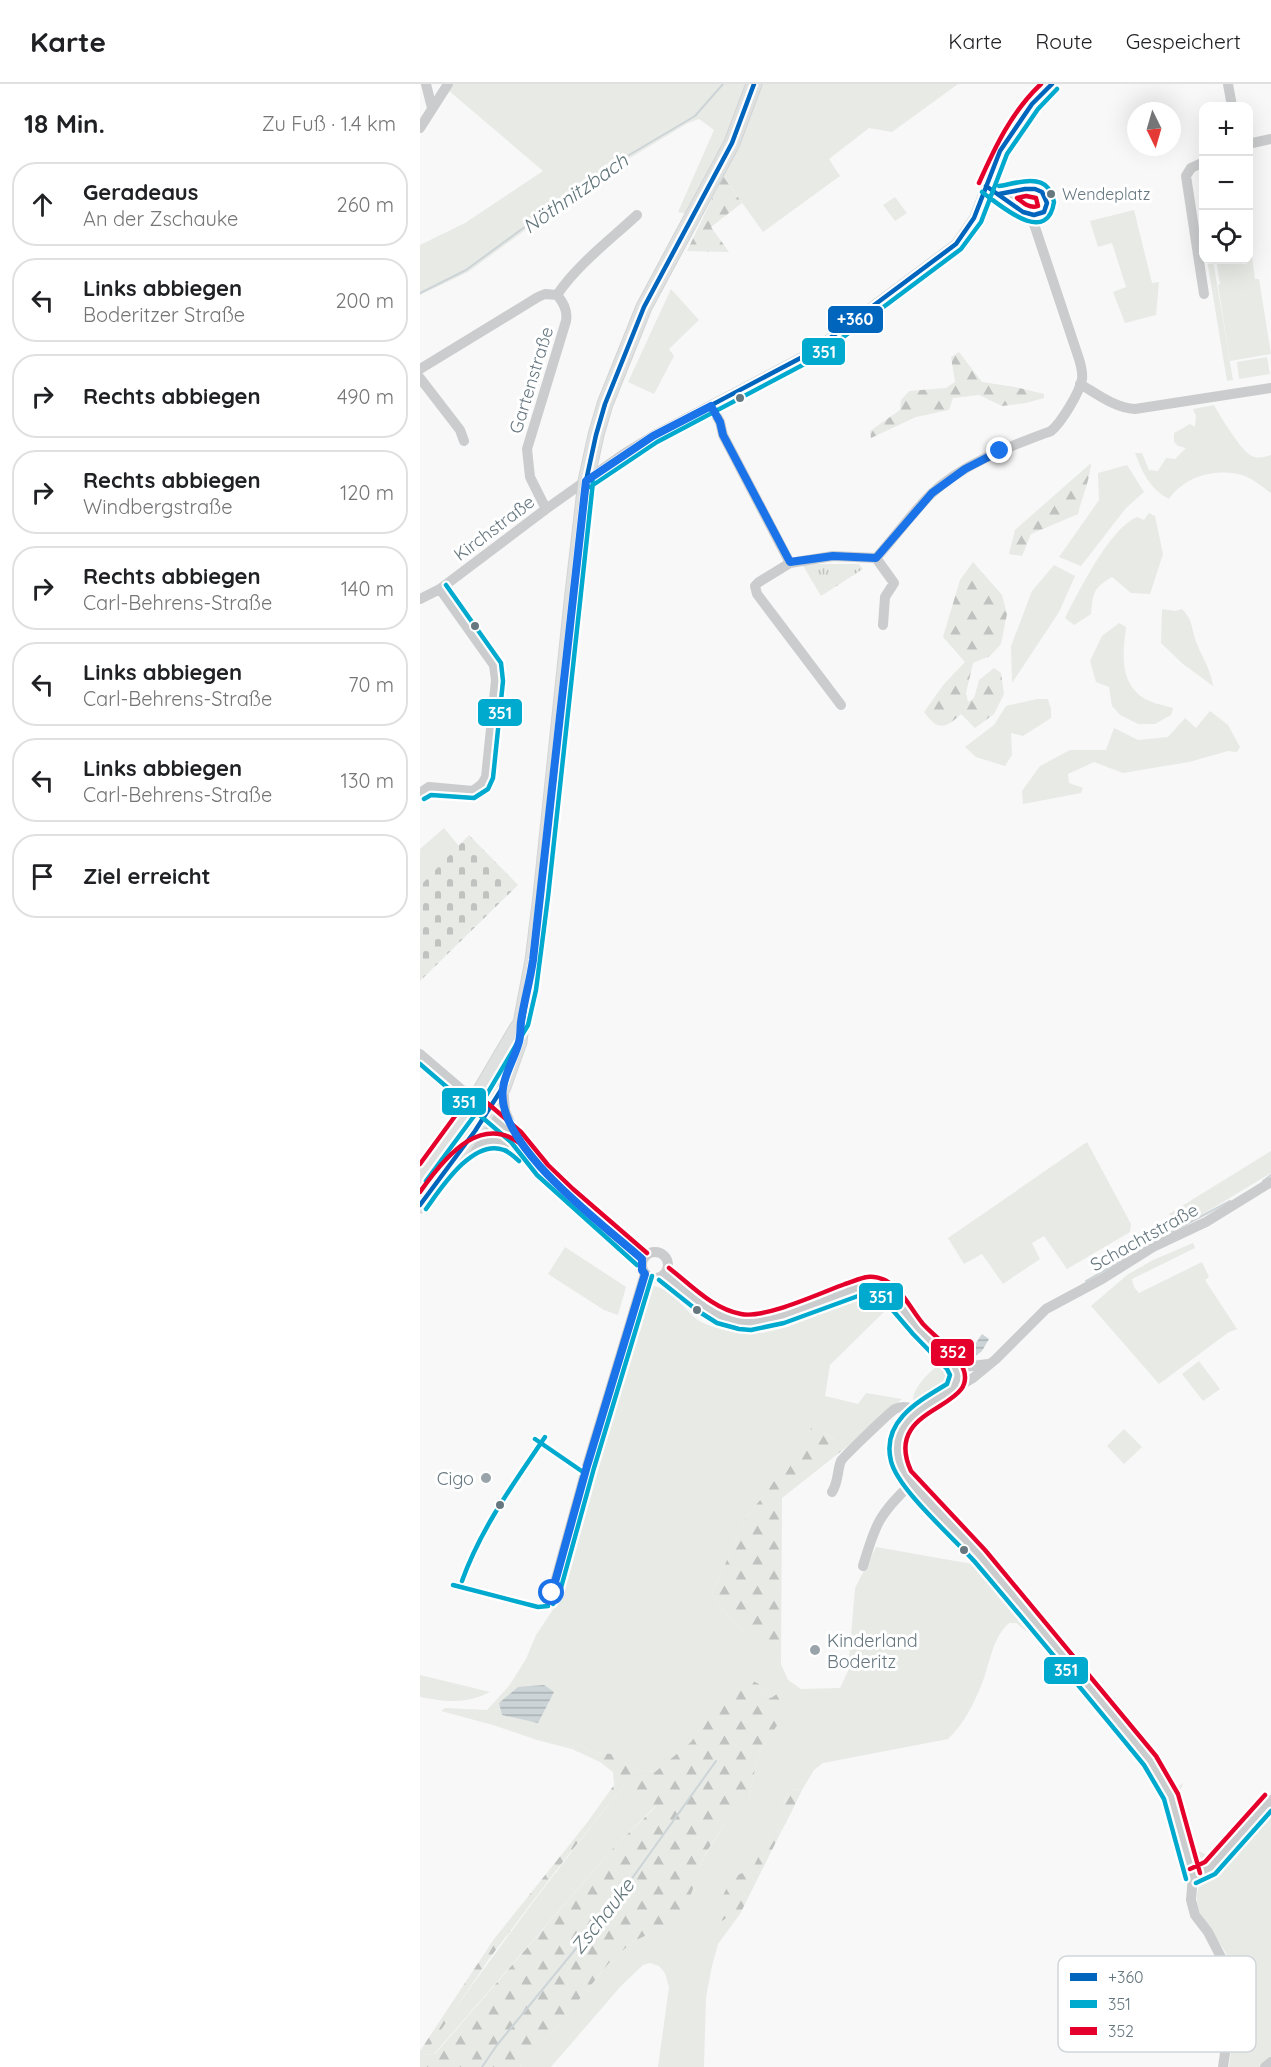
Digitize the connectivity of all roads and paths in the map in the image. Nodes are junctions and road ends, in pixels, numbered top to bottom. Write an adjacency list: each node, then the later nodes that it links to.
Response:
1 (426, 84): 7 (street)
2 (448, 84): 7 (street)
3 (754, 84): 22 (main road)
4 (1052, 84): 12 (street, Kirchstraße)
5 (1228, 84): 6 (street)
6 (1231, 102)
7 (432, 108): 8 (street)
8 (420, 128)
9 (1271, 139): 10 (street)
10 (1253, 143)
11 (1199, 164): 14 (street)
12 (986, 186): 18 (street); 20 (street, Kirchstraße)
13 (637, 215): 15 (street)
14 (1204, 294)
15 (557, 295): 16 (street, Gartenstraße); 23 (street, Gartenstraße)
16 (420, 369)
17 (420, 378): 21 (street)
18 (1080, 384): 19 (street); 24 (street)
19 (1271, 388)
20 (711, 406): 22 (street, Kirchstraße); 25 (street)
21 (464, 441)
22 (586, 481): 23 (street, Kirchstraße); 31 (main road)
23 (546, 509): 26 (street, Kirchstraße)
24 (876, 558): 25 (street); 28 (street)
25 (790, 562): 29 (street)
26 (440, 589): 27 (street, Kirchstraße); 30 (street)
27 (420, 599)
28 (883, 625)
29 (841, 705)
30 (420, 793)
31 (521, 1023): 33 (main road); 34 (main road)
32 (420, 1054): 34 (street)
33 (503, 1087): 34 (main road); 35 (street)
34 (478, 1111): 35 (street); 36 (main road); 37 (main road)
35 (511, 1140): 36 (street); 40 (street)
36 (450, 1164): 39 (main road)
37 (420, 1177)
38 (1271, 1182): 43 (street, Schachtstraße)
39 (420, 1205)
40 (642, 1259): 41 (street); 42 (street)
41 (645, 1274): 42 (street); 50 (street)
42 (664, 1274): 44 (street)
43 (989, 1364): 44 (street); 45 (street, Schachtstraße)
44 (953, 1365): 45 (street)
45 (953, 1389): 46 (street, Schachtstraße)
46 (918, 1410): 47 (street); 48 (street)
47 (911, 1484): 49 (street); 52 (street)
48 (832, 1492)
49 (863, 1566)
50 (547, 1599)
51 (1271, 1800): 52 (street)
52 (1193, 1876): 53 (street)
53 (1220, 1956)
54 (1225, 2052): 56 (street)
55 (1271, 2062): 57 (street)
56 (1223, 2067)
57 (1265, 2067)

